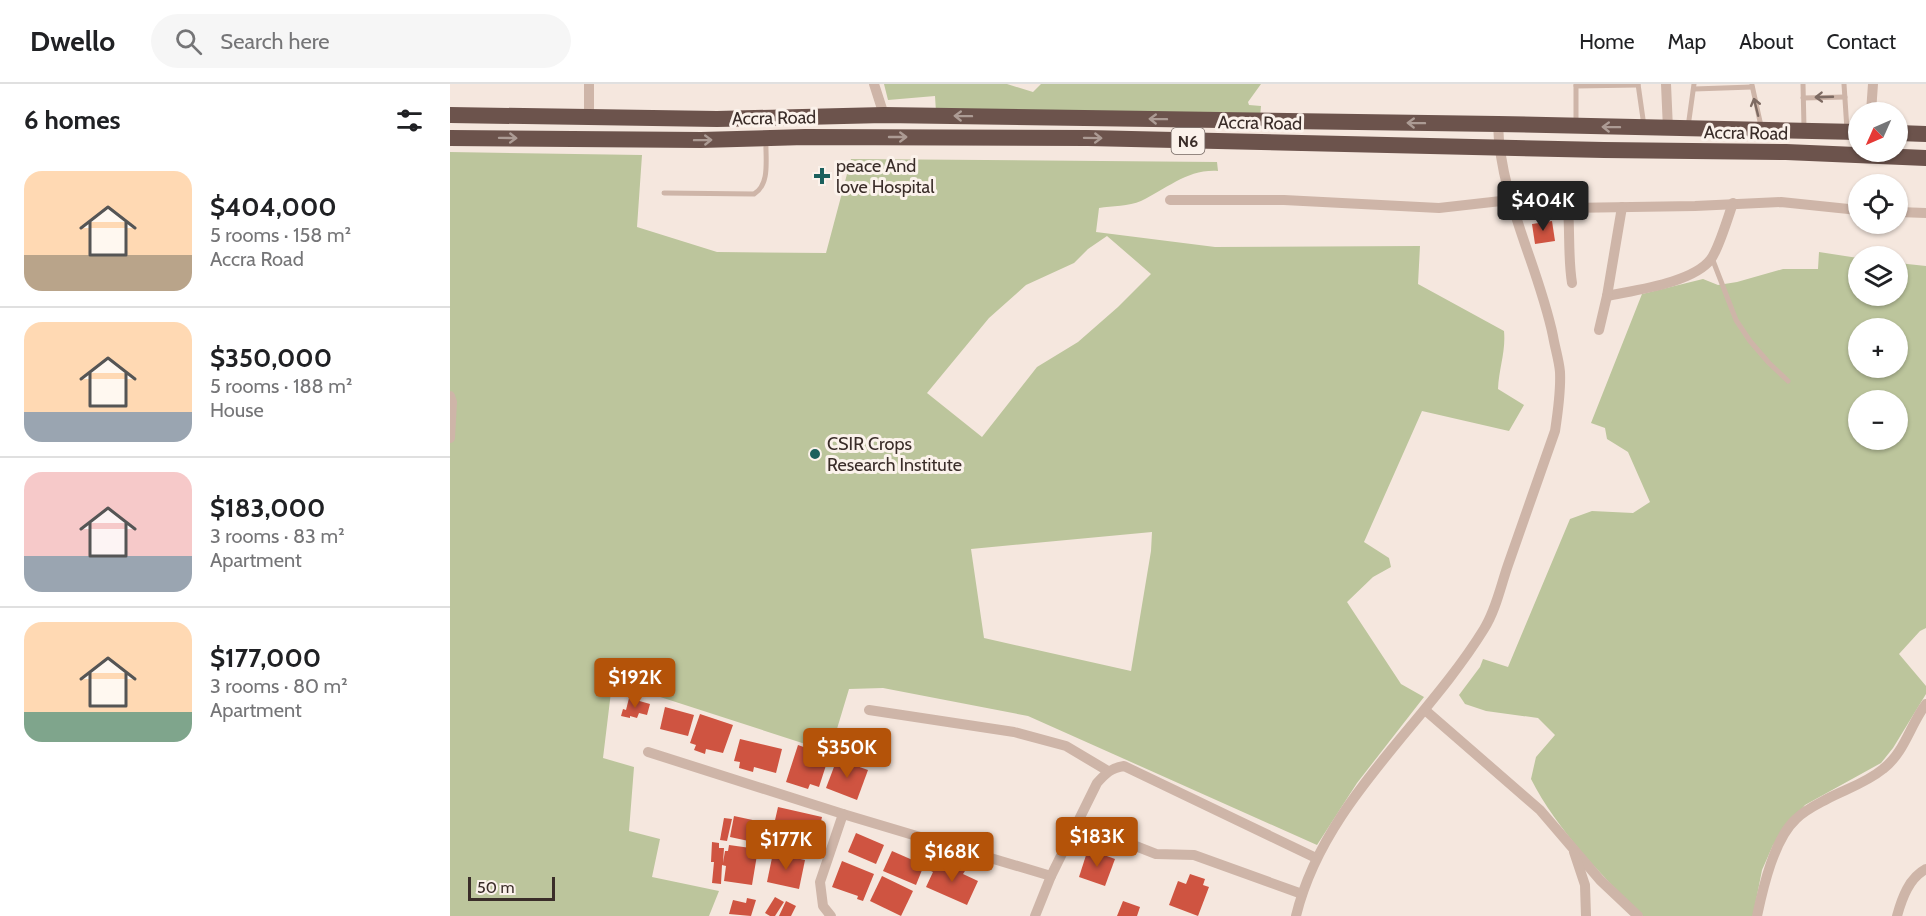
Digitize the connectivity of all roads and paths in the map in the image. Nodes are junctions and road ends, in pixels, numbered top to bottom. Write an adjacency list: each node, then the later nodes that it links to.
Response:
1 (589, 84): 17 (street)
2 (874, 84): 16 (street)
3 (1666, 84): 21 (street)
4 (1803, 84): 12 (lane)
5 (1844, 84): 11 (lane)
6 (1873, 84): 13 (street)
7 (1576, 85): 8 (lane); 19 (lane)
8 (1638, 85): 20 (lane)
9 (1752, 86): 10 (lane); 23 (lane, one-way to 9)
10 (1694, 87): 22 (lane)
11 (1845, 97): 12 (lane, one-way to 12); 14 (lane)
12 (1803, 98): 24 (lane)
13 (1872, 102)
14 (1848, 110)
15 (450, 115): 17 (highway, Accra Road / N6)
16 (884, 115): 17 (highway, Accra Road / N6); 18 (highway, Accra Road / N6, one-way to 16)
17 (589, 117)
18 (1498, 124): 19 (highway, Accra Road / N6); 30 (street)
19 (1576, 126): 20 (highway, Accra Road / N6, one-way to 19)
20 (1644, 128): 21 (highway, Accra Road / N6)
21 (1668, 129): 22 (highway, Accra Road / N6)
22 (1687, 129): 23 (highway, Accra Road / N6)
23 (1763, 130): 24 (highway, Accra Road / N6)
24 (1804, 131): 25 (highway, Accra Road / N6)
25 (1848, 132)
26 (1908, 133): 27 (highway)
27 (1926, 134)
28 (450, 138): 29 (highway, Accra Road / N6, one-way to 29)
29 (766, 138): 30 (highway, Accra Road / N6, one-way to 30); 32 (lane)
30 (1498, 148): 31 (highway, Accra Road / N6); 34 (street)
31 (1926, 158)
32 (664, 193)
33 (1170, 200): 34 (street)
34 (1510, 200): 37 (street); 50 (street)
35 (1733, 203): 36 (street); 38 (street); 41 (street)
36 (1622, 207): 37 (street); 43 (street)
37 (1568, 208): 42 (street)
38 (1848, 209)
39 (1908, 212): 40 (street)
40 (1926, 213)
41 (1712, 258): 43 (street); 45 (lane)
42 (1572, 283)
43 (1607, 296): 44 (street)
44 (1599, 330)
45 (1788, 381)
46 (450, 396): 47 (street)
47 (450, 438)
48 (1926, 704): 65 (street)
49 (868, 710): 52 (street)
50 (1425, 710): 55 (street); 56 (street)
51 (648, 752): 53 (street)
52 (1108, 771): 54 (street); 56 (street)
53 (843, 814): 58 (street); 60 (street)
54 (1077, 823): 58 (street); 59 (street)
55 (1572, 848): 63 (street); 64 (street)
56 (1316, 858): 59 (street)
57 (1926, 869): 66 (street)
58 (1051, 876): 61 (street)
59 (1302, 894): 62 (street)
60 (831, 916)
61 (1035, 916)
62 (1296, 916)
63 (1586, 916)
64 (1638, 916)
65 (1757, 916)
66 (1897, 916)

